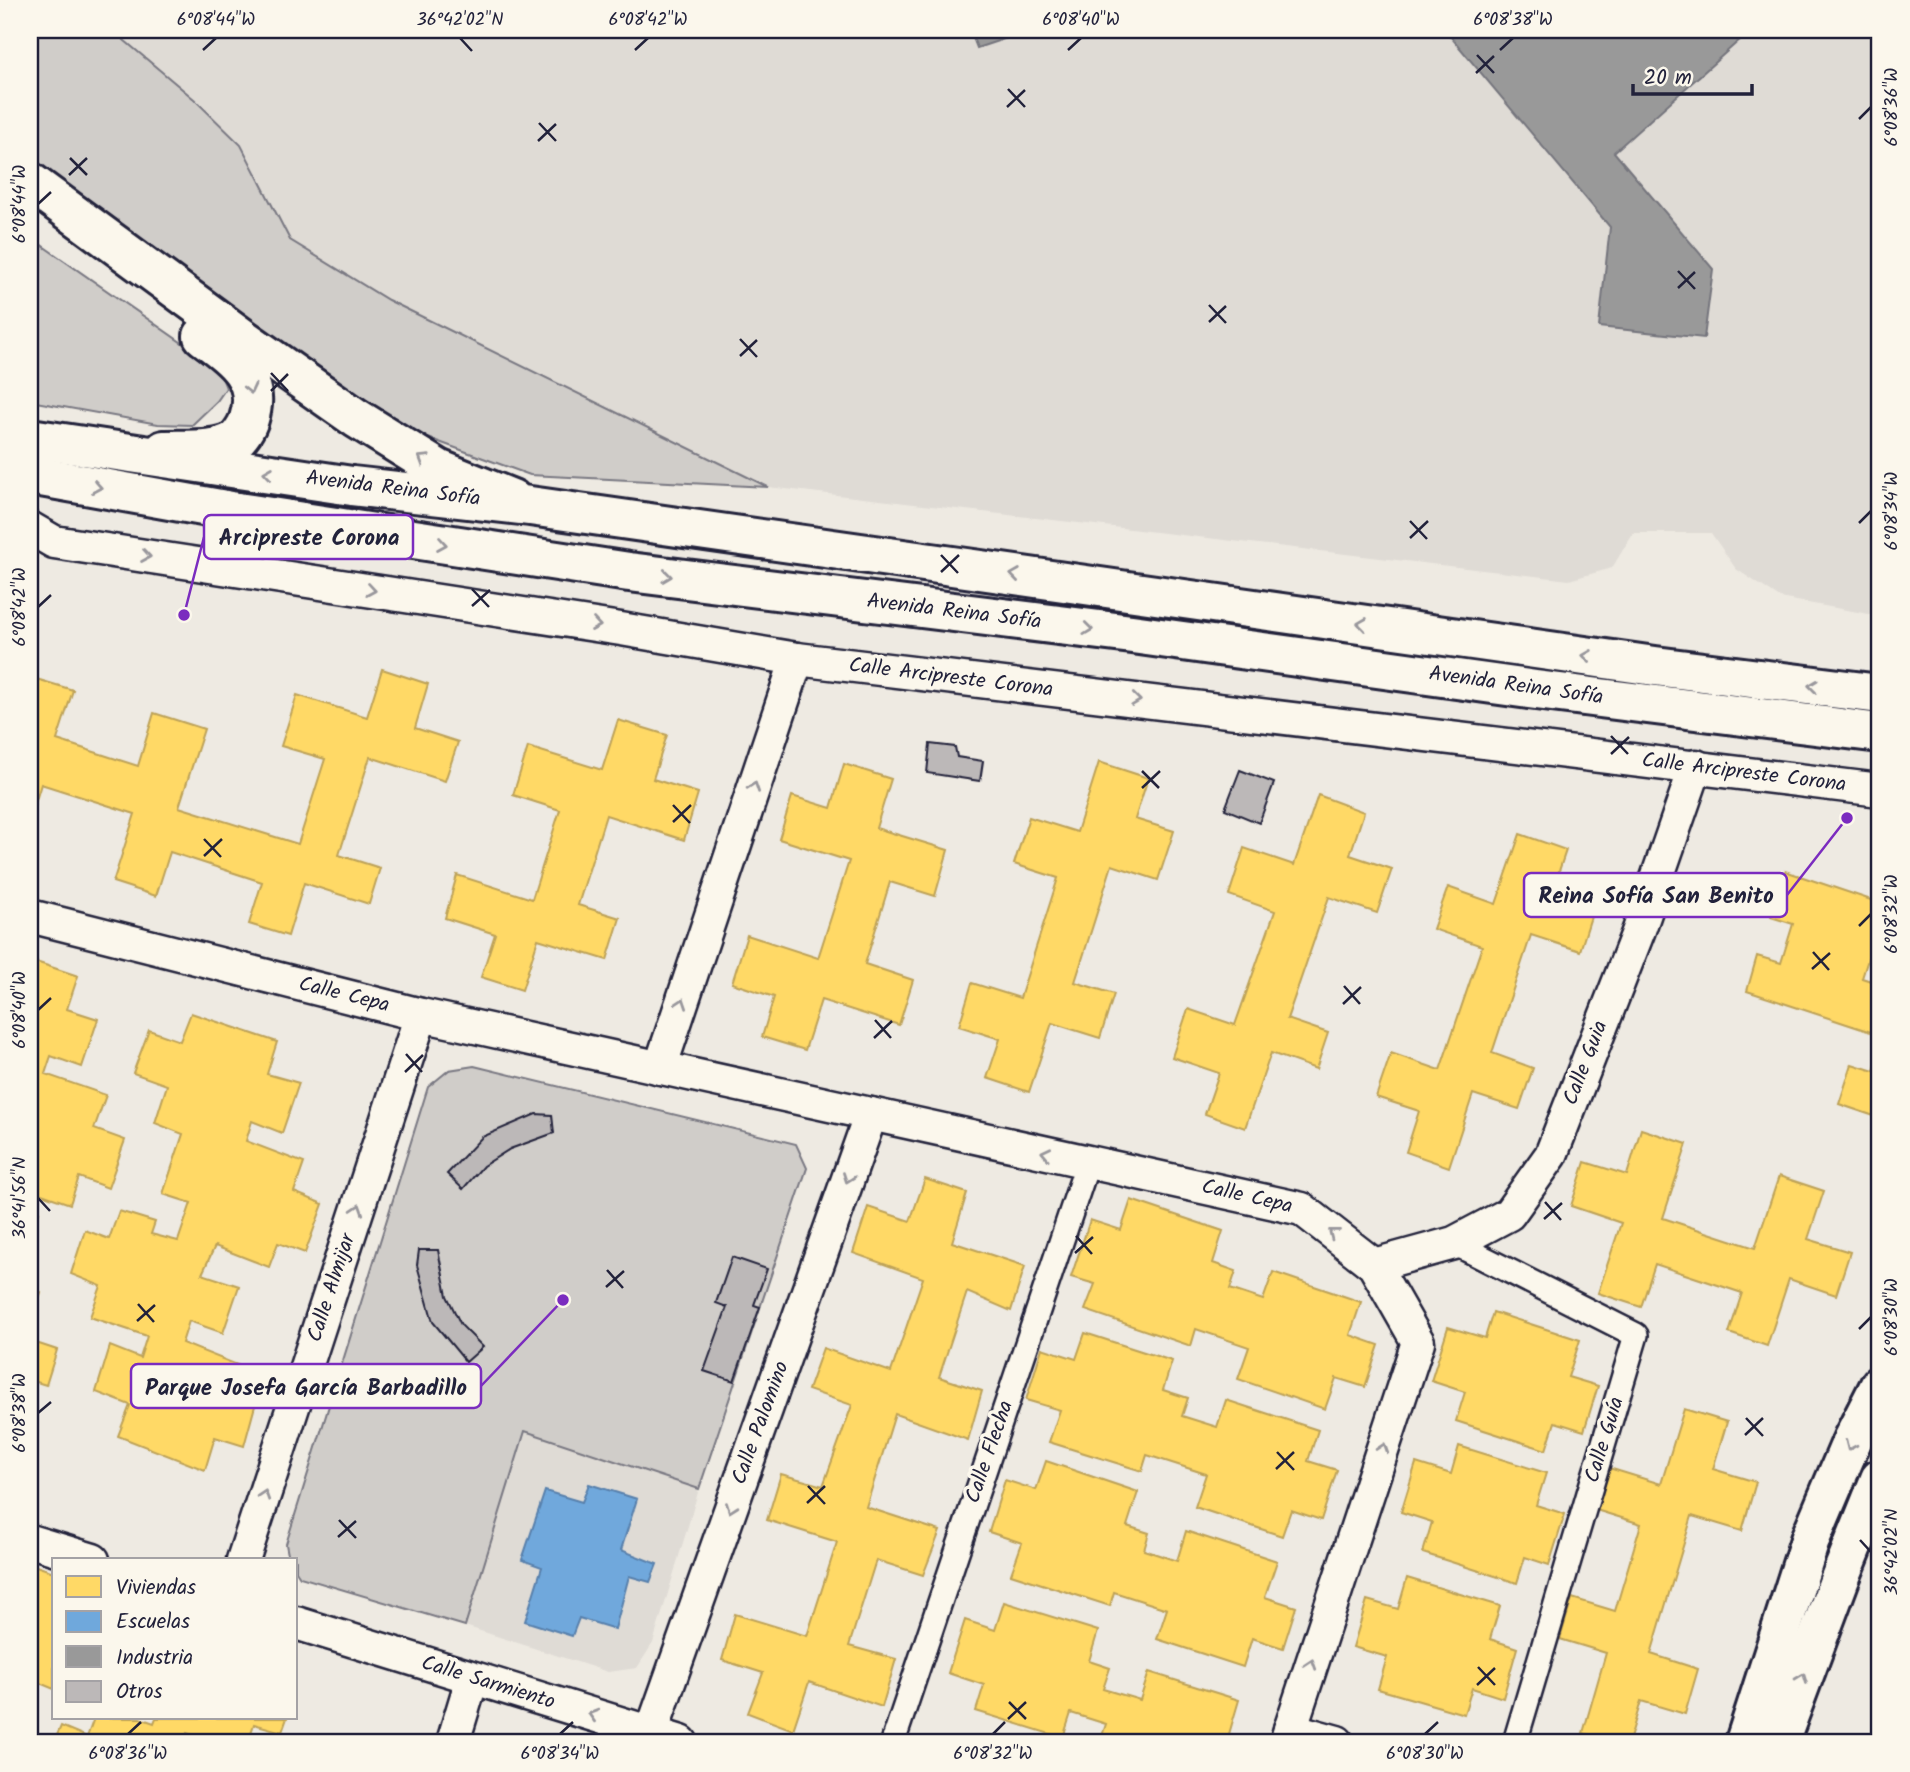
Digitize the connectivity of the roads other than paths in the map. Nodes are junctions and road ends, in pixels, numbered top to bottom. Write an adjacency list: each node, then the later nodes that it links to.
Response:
1 (30, 182): 6 (main road, one-way to 1)
2 (30, 208): 4 (main road, one-way to 4)
3 (30, 438): 4 (main road, Avenida Reina Sofía)
4 (116, 451): 6 (main road, Avenida Reina Sofía, one-way to 4)
5 (30, 475): 10 (main road, Avenida Reina Sofía, one-way to 10)
6 (530, 506): 9 (main road, Avenida Reina Sofía, one-way to 6)
7 (30, 528): 8 (street, Calle Arcipreste Corona, one-way to 8)
8 (797, 659): 11 (street, Calle Arcipreste Corona, one-way to 11); 15 (street, one-way to 8)
9 (1880, 694)
10 (1880, 733)
11 (1696, 766): 12 (street, Calle Arcipreste Corona); 18 (street, Calle Guia)
12 (1880, 790)
13 (30, 916): 14 (street, Calle Cepa)
14 (421, 1015): 15 (street, Calle Cepa); 24 (street, Calle Almijar, one-way to 14)
15 (660, 1068): 16 (street, Calle Cepa)
16 (871, 1114): 17 (street, Calle Cepa, one-way to 16); 27 (street, Calle Palomino, one-way to 27)
17 (1088, 1162): 19 (street, Calle Cepa, one-way to 17); 31 (street, Calle Flecha)
18 (1454, 1243): 19 (street, Calle Guia); 33 (street, Calle Guía)
19 (1374, 1265): 28 (street, Calle Cepa, one-way to 19)
20 (1880, 1385): 34 (main road, one-way to 34)
21 (1880, 1479): 35 (main road, one-way to 21)
22 (30, 1541): 23 (street)
23 (86, 1558)
24 (244, 1558)
25 (298, 1624): 26 (street, Calle Sarmiento)
26 (472, 1679): 27 (street, Calle Sarmiento, one-way to 26); 29 (street)
27 (651, 1733): 30 (street, Calle Sarmiento)
28 (1288, 1735): 32 (street, Calle Cepa)
29 (453, 1742)
30 (681, 1742)
31 (893, 1742)
32 (1337, 1742)
33 (1515, 1742)
34 (1745, 1742)
35 (1779, 1742)

